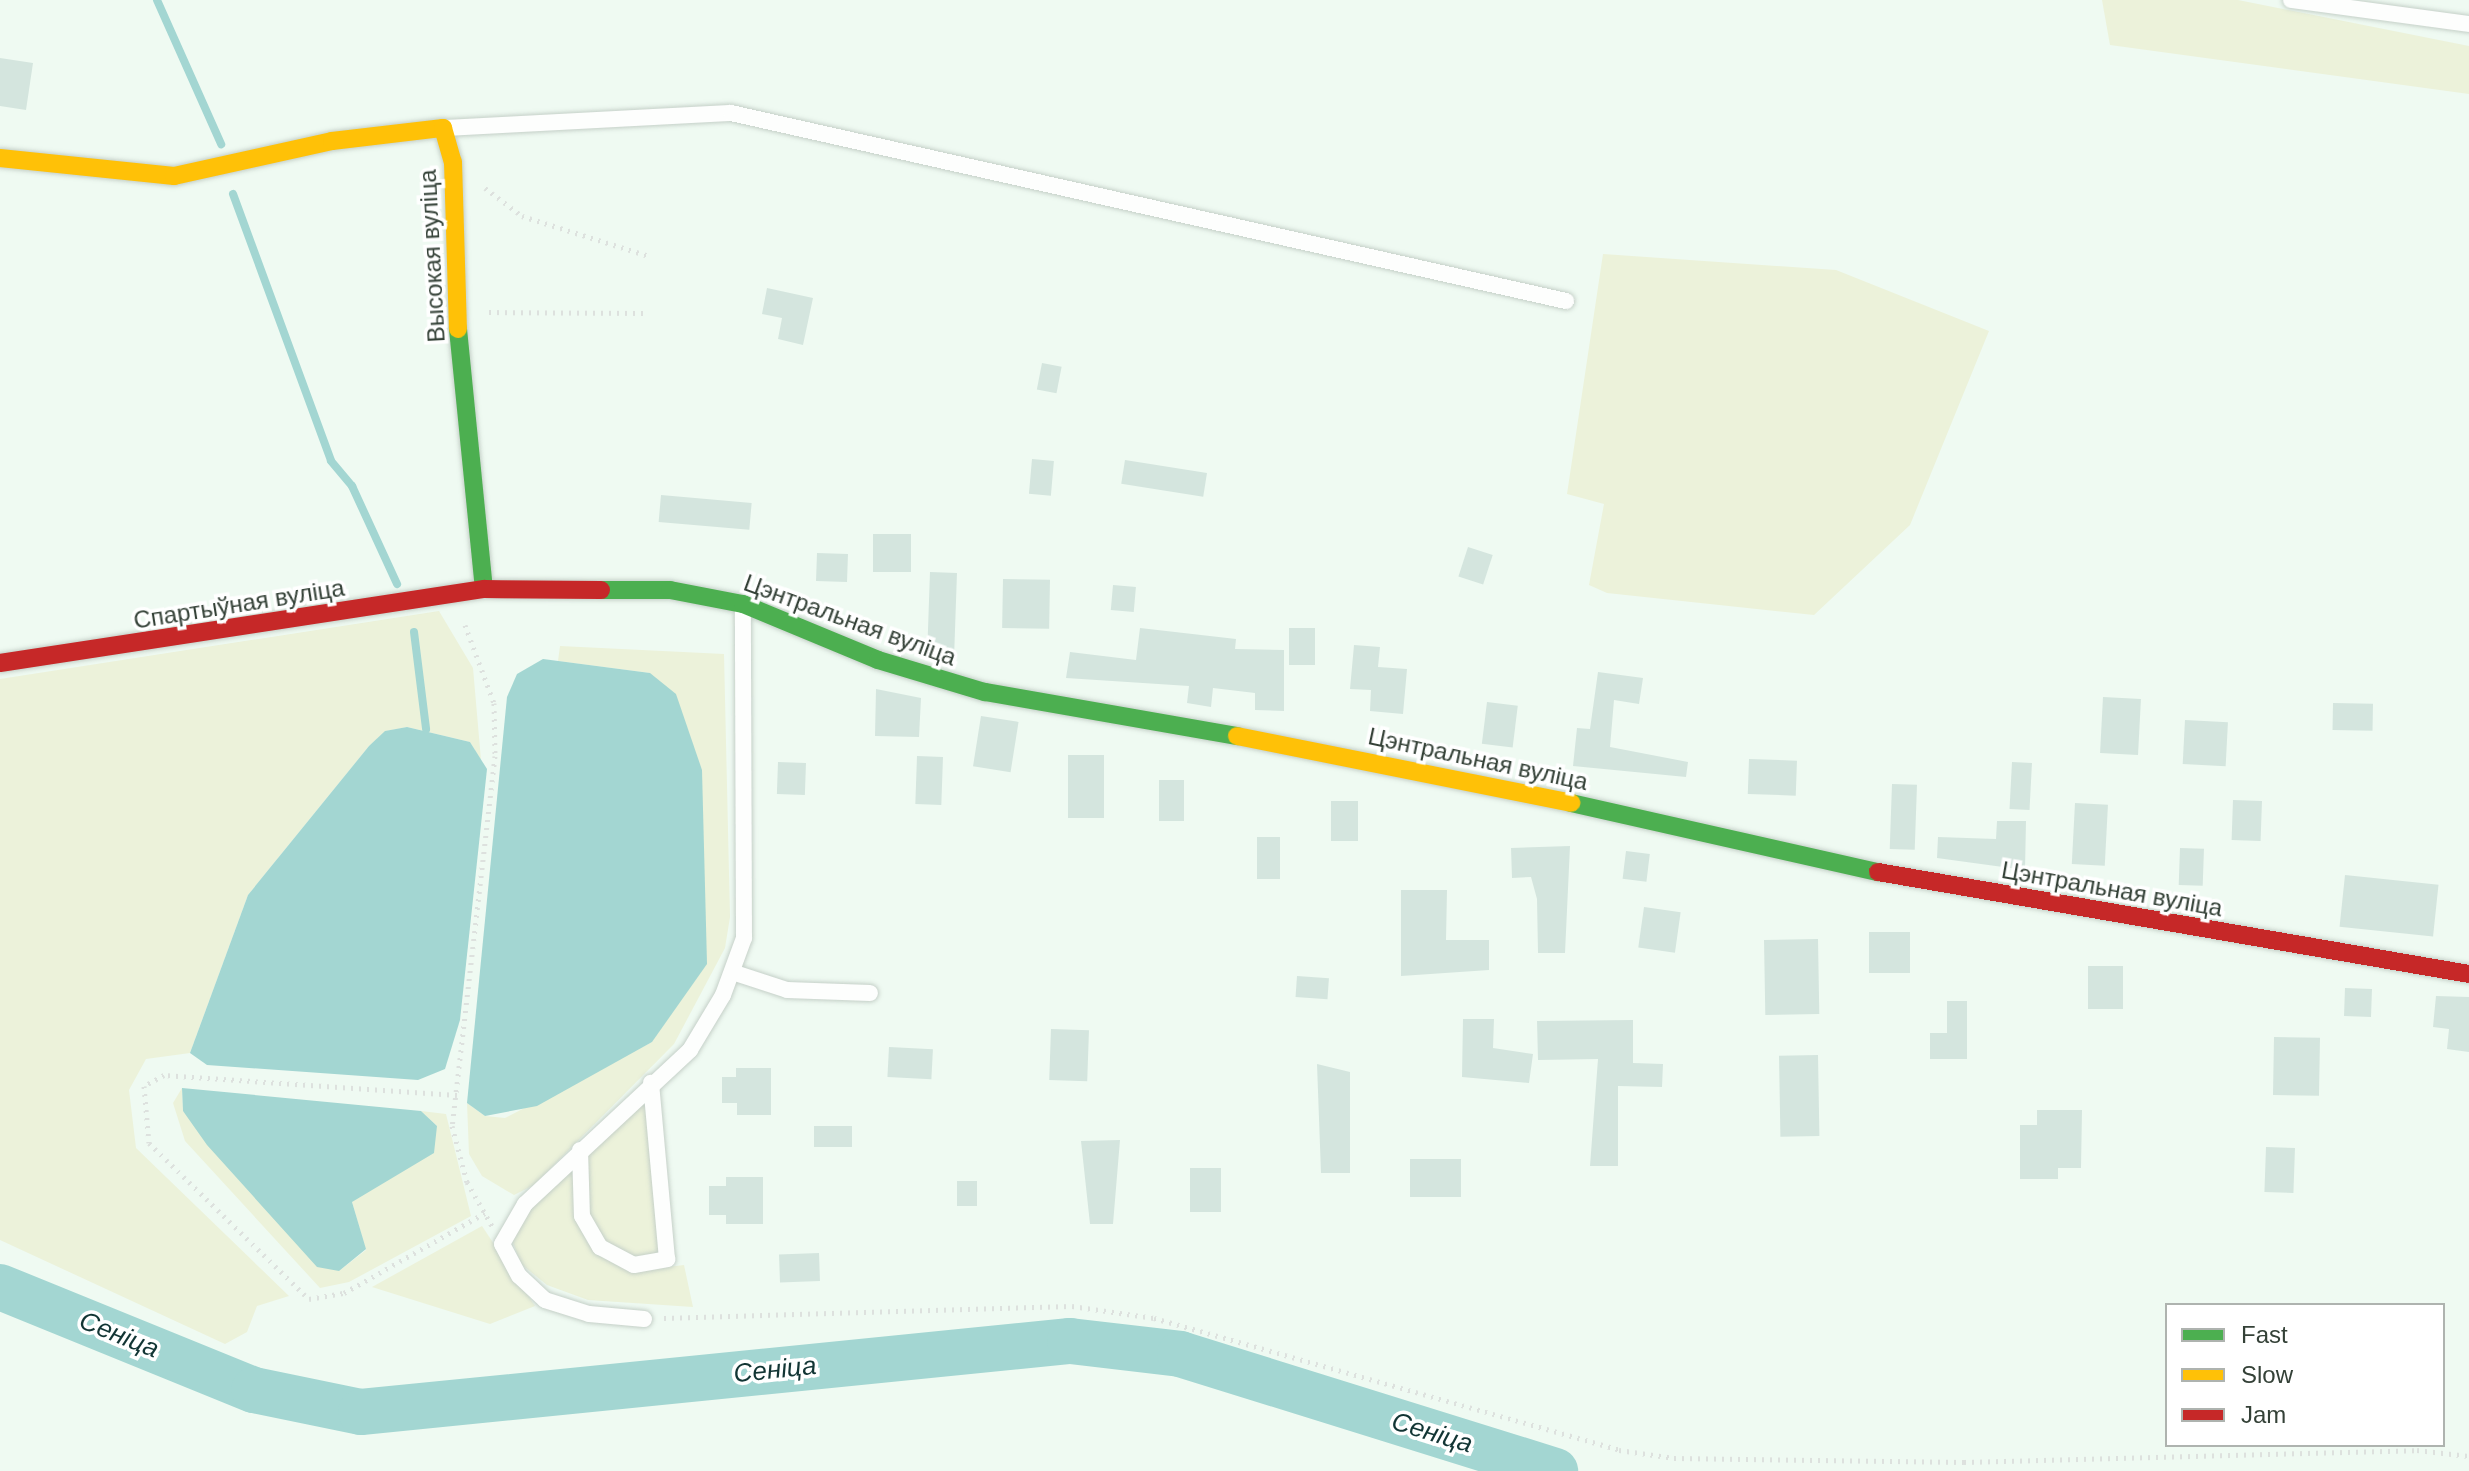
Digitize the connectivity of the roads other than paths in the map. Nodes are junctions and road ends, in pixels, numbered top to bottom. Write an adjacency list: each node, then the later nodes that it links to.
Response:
1 (2291, 0): 2 (lane)
2 (2469, 24)
3 (443, 128): 4 (street); 5 (lane); 6 (street, Высокая вуліца)
4 (0, 158)
5 (1566, 301)
6 (484, 589): 7 (street, Цэнтральная вуліца); 8 (street, Спартыўная вуліца)
7 (743, 604): 9 (lane); 10 (street, Цэнтральная вуліца)
8 (0, 663)
9 (732, 972): 11 (lane); 12 (lane)
10 (2469, 974)
11 (870, 993)
12 (651, 1083): 13 (lane); 13 (lane)
13 (580, 1150): 14 (lane)
14 (644, 1319)

